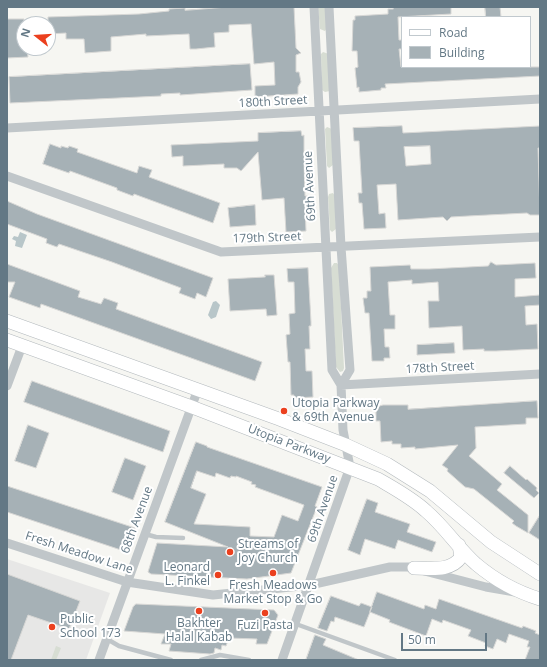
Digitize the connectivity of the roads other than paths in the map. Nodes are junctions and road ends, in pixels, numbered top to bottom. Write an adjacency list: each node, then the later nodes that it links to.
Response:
1 (314, 7): 4 (street, 69th Avenue)
2 (329, 7): 3 (street, 69th Avenue)
3 (331, 42): 4 (street); 6 (street, 69th Avenue)
4 (315, 43): 7 (street, 69th Avenue)
5 (540, 99): 6 (street, 180th Street)
6 (335, 111): 7 (street, 180th Street); 10 (street, 69th Avenue)
7 (318, 112): 8 (street, 180th Street); 11 (street, 69th Avenue)
8 (7, 128)
9 (7, 176): 14 (street, 179th Street)
10 (338, 177): 11 (street); 13 (street, 69th Avenue)
11 (322, 178): 14 (street, 69th Avenue)
12 (540, 237): 13 (street, 179th Street)
13 (341, 247): 14 (street, 179th Street); 19 (street, 69th Avenue)
14 (325, 248): 19 (street, 69th Avenue)
15 (7, 321): 21 (main road, Utopia Parkway)
16 (7, 340): 17 (main road, Utopia Parkway)
17 (22, 346): 20 (street); 22 (main road, Utopia Parkway)
18 (540, 374): 19 (street, 178th Street)
19 (341, 385): 23 (street, 69th Avenue)
20 (7, 386)
21 (198, 389): 22 (street, 68th Avenue); 23 (main road, Utopia Parkway)
22 (192, 406): 24 (main road, Utopia Parkway); 25 (street, 68th Avenue)
23 (346, 445): 24 (street, 69th Avenue); 30 (main road, Utopia Parkway)
24 (350, 467): 28 (main road, Utopia Parkway); 32 (street, 69th Avenue)
25 (145, 534): 26 (lane); 31 (street, 68th Avenue)
26 (183, 538)
27 (7, 543): 31 (street, Fresh Meadow Lane)
28 (459, 545): 29 (main road); 33 (main road, Utopia Parkway)
29 (414, 568): 32 (street, Fresh Meadow Lane); 33 (street, Fresh Meadow Lane)
30 (540, 574)
31 (127, 582): 32 (street, Fresh Meadow Lane); 36 (street, 68th Avenue)
32 (310, 585): 35 (street, 69th Avenue)
33 (521, 593): 34 (main road, Utopia Parkway)
34 (540, 599)
35 (296, 624): 41 (street, 69th Avenue); 42 (lane)
36 (107, 639): 37 (street, 68th Avenue); 38 (lane)
37 (99, 660)
38 (171, 660)
39 (201, 660): 40 (lane)
40 (249, 660)
41 (282, 660)
42 (395, 660)

